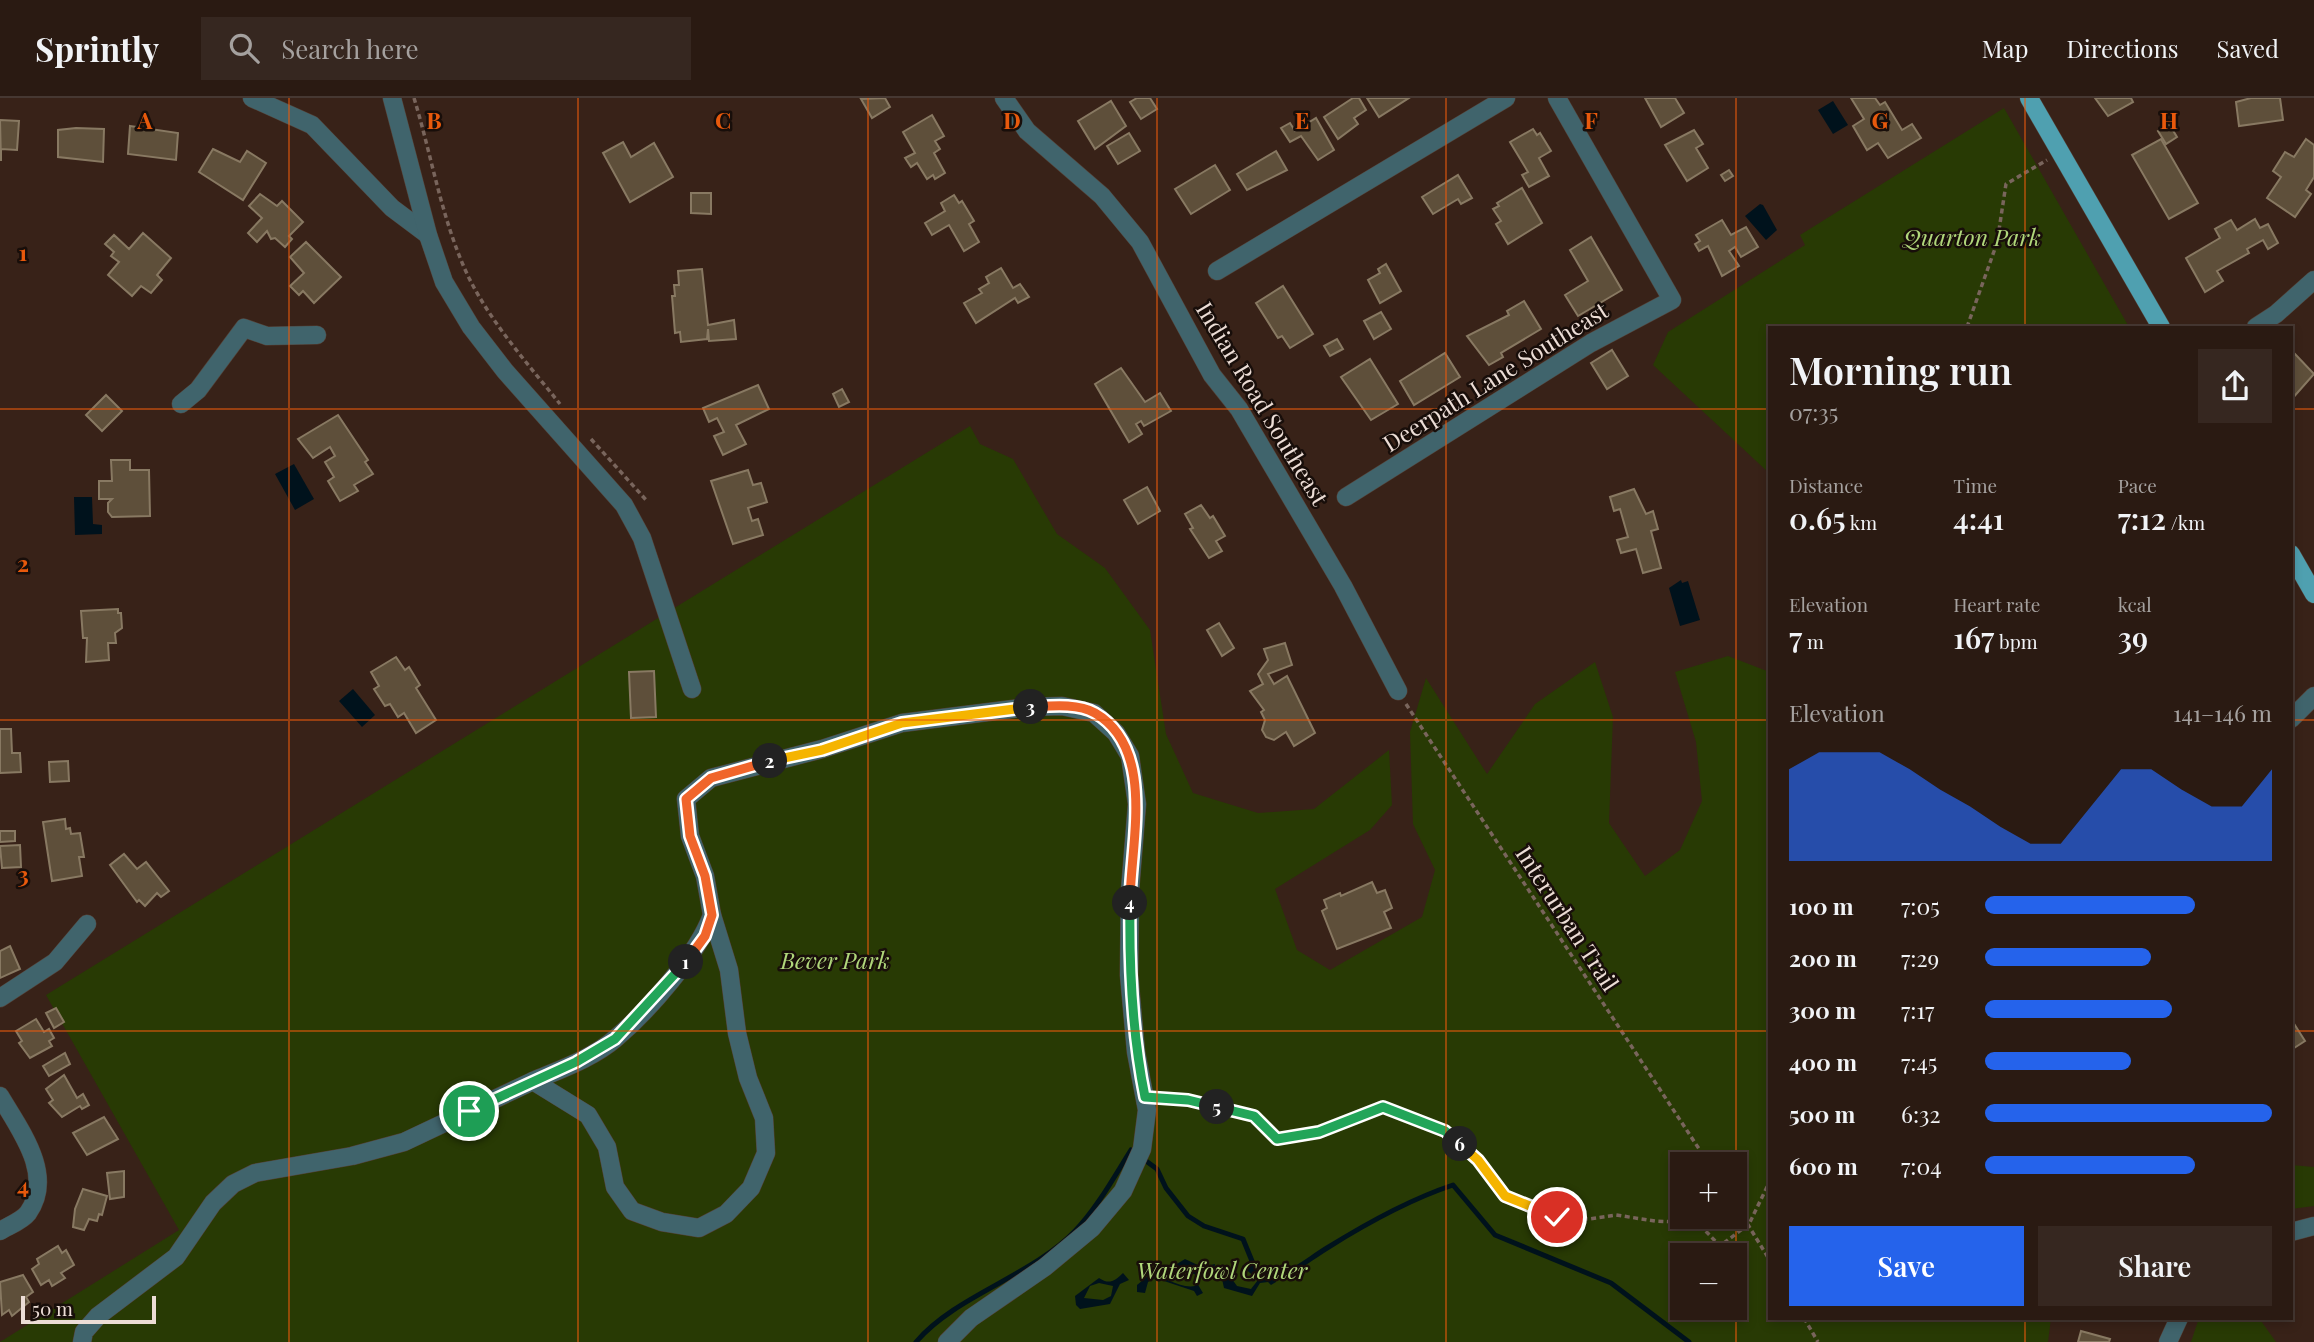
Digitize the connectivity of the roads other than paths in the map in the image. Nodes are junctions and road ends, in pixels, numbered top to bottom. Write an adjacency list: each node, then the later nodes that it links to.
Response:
1 (252, 98): 7 (street)
2 (392, 98): 7 (street)
3 (1004, 98): 18 (street, Indian Road Southeast)
4 (1506, 98): 8 (street)
5 (1557, 98): 14 (street, Deerpath Lane Southeast)
6 (2029, 98): 10 (main road)
7 (428, 235): 17 (street)
8 (1217, 271)
9 (2314, 280): 11 (street)
10 (2160, 326)
11 (2258, 326)
12 (317, 335): 13 (street)
13 (181, 404)
14 (1346, 497)
15 (2293, 557): 16 (main road)
16 (2314, 594)
17 (692, 689)
18 (1398, 691)
19 (2314, 696): 20 (street)
20 (2293, 717)
21 (712, 915): 24 (street); 24 (street); 31 (street)
22 (87, 924): 23 (street)
23 (0, 998)
24 (534, 1081): 30 (street)
25 (0, 1096): 27 (street)
26 (2314, 1226): 28 (street)
27 (0, 1231)
28 (2293, 1231)
29 (2178, 1320): 32 (street)
30 (82, 1342)
31 (947, 1342)
32 (2168, 1342)

